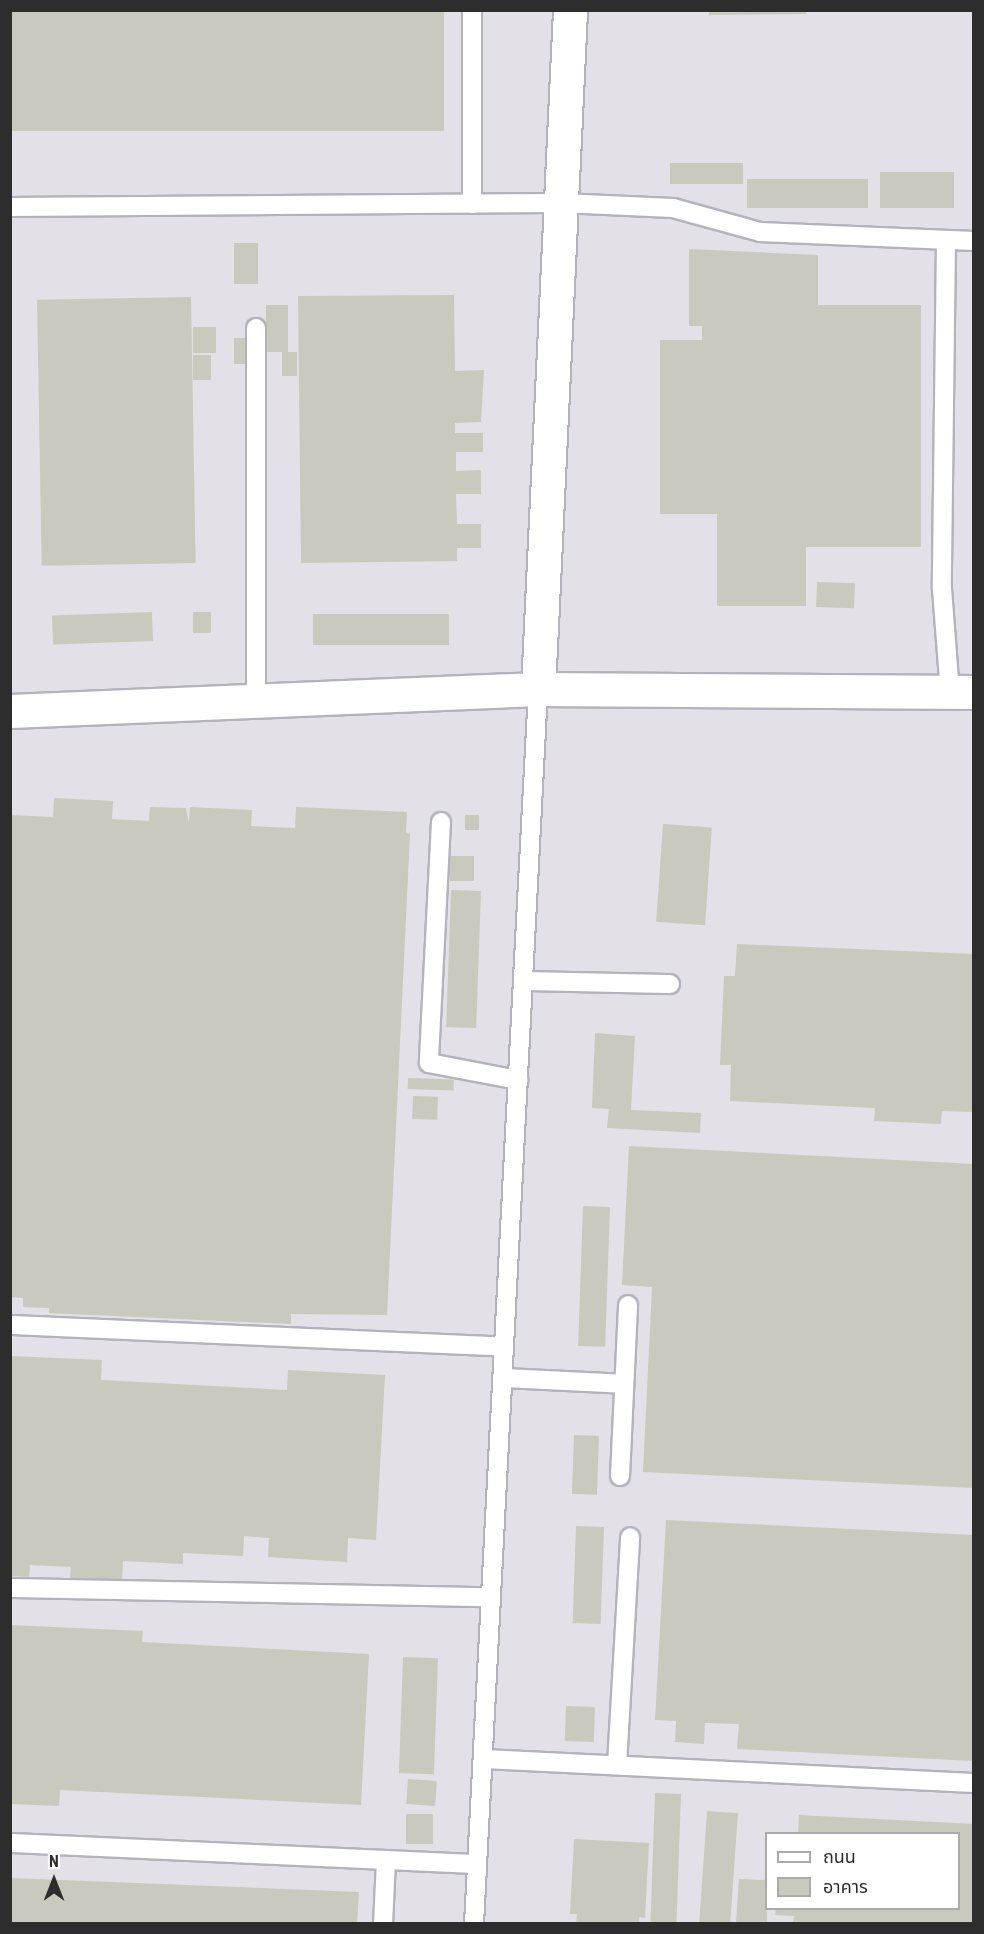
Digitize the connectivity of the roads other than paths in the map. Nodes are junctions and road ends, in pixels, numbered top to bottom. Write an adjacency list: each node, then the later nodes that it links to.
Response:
1 (472, 10): 4 (lane)
2 (570, 10): 3 (street)
3 (561, 203): 4 (lane); 6 (lane); 9 (street)
4 (472, 204): 5 (lane)
5 (10, 207)
6 (946, 240): 7 (lane); 10 (lane)
7 (974, 241)
8 (256, 328): 11 (lane)
9 (538, 689): 10 (street); 11 (street); 14 (lane)
10 (962, 692)
11 (256, 701): 12 (street)
12 (10, 711)
13 (441, 822): 16 (lane)
14 (523, 981): 15 (lane); 16 (lane)
15 (670, 984)
16 (518, 1080): 19 (lane)
17 (628, 1305): 21 (lane)
18 (10, 1325): 19 (lane)
19 (504, 1347): 20 (lane)
20 (503, 1378): 21 (lane); 25 (lane)
21 (624, 1384): 22 (lane)
22 (620, 1476)
23 (630, 1537): 27 (lane)
24 (10, 1588): 25 (lane)
25 (491, 1597): 26 (lane)
26 (483, 1759): 27 (lane); 31 (lane)
27 (617, 1765): 28 (lane)
28 (974, 1783)
29 (10, 1843): 30 (lane)
30 (386, 1860): 31 (lane); 32 (lane)
31 (477, 1864): 33 (lane)
32 (383, 1923)
33 (474, 1923)

